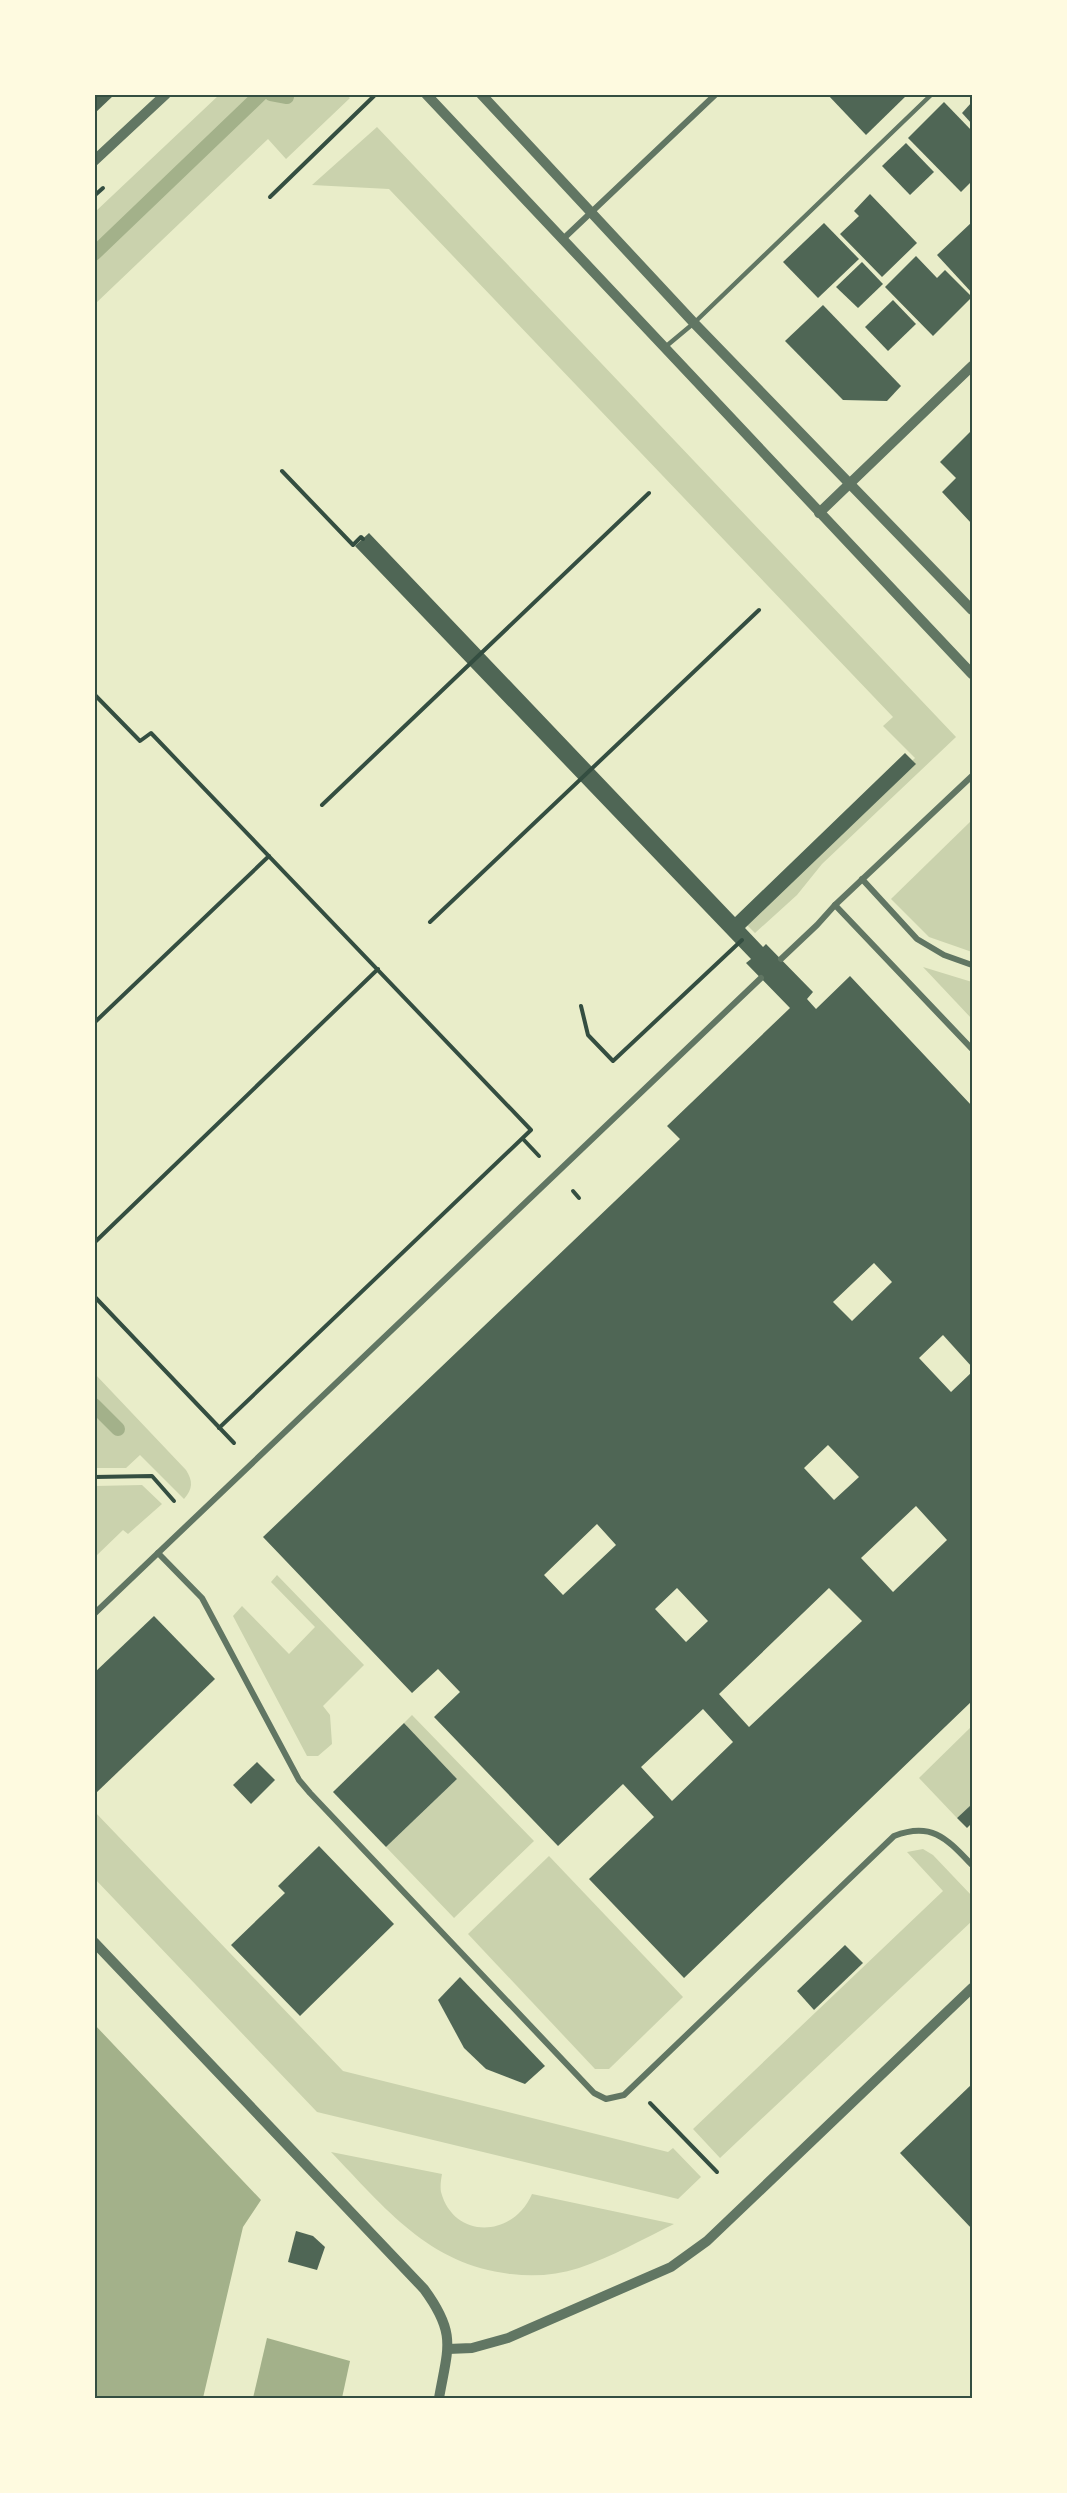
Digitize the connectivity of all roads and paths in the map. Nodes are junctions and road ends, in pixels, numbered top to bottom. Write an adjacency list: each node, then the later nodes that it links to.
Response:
1 (166, 94): 7 (street)
2 (426, 94): 10 (street)
3 (481, 94): 9 (street)
4 (716, 94): 9 (street)
5 (933, 94): 11 (lane)
6 (374, 96): 8 (path)
7 (94, 161)
8 (270, 197)
9 (591, 212): 10 (street); 11 (street)
10 (562, 240): 12 (street)
11 (694, 323): 12 (lane); 15 (street)
12 (664, 348): 17 (street)
13 (972, 366): 15 (street)
14 (282, 471): 18 (path)
15 (851, 483): 17 (street); 20 (street)
16 (649, 494): 24 (path)
17 (819, 513): 21 (street)
18 (363, 539)
19 (759, 610): 28 (path)
20 (972, 610)
21 (972, 674)
22 (94, 694): 25 (path)
23 (972, 776): 26 (street)
24 (322, 806)
25 (269, 856): 32 (path); 35 (path)
26 (862, 879): 27 (street); 31 (street)
27 (835, 905): 30 (street); 36 (street)
28 (430, 922)
29 (742, 940): 34 (path)
30 (781, 959)
31 (972, 964)
32 (378, 969): 37 (path); 39 (path)
33 (761, 978): 40 (street)
34 (581, 1006)
35 (94, 1023)
36 (972, 1049)
37 (94, 1243)
38 (94, 1296): 39 (path)
39 (219, 1428): 40 (path)
40 (253, 1463): 43 (street)
41 (94, 1477): 42 (path)
42 (175, 1500)
43 (159, 1553): 44 (street); 48 (street)
44 (94, 1614)
45 (972, 1865): 48 (street)
46 (94, 1942): 50 (street)
47 (972, 1988): 50 (street)
48 (632, 2086): 49 (path)
49 (717, 2172)
50 (448, 2349): 51 (street)
51 (439, 2398)

